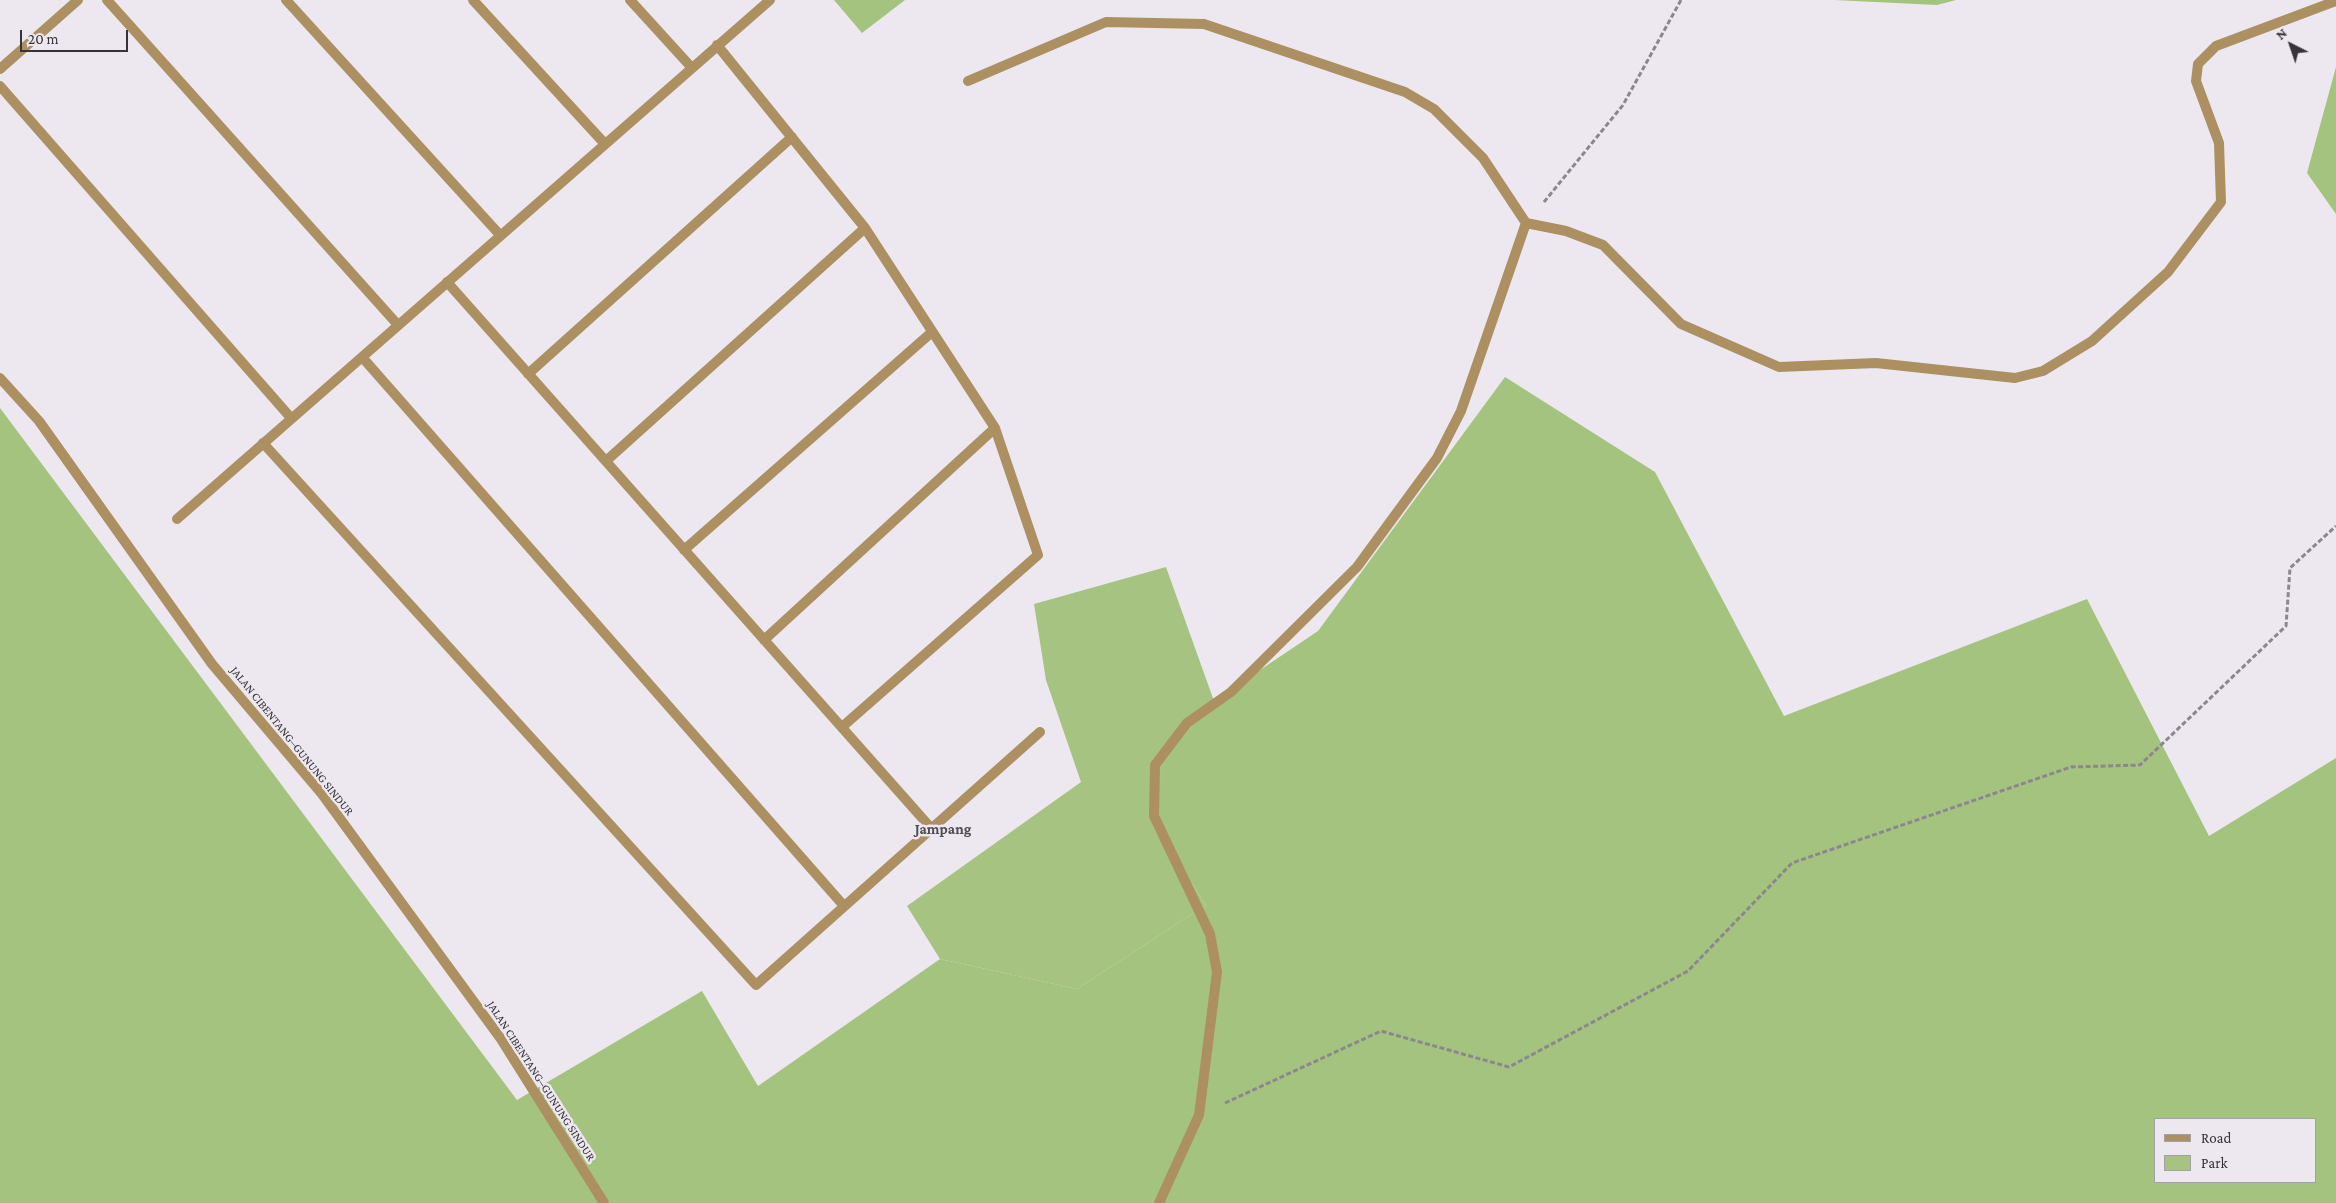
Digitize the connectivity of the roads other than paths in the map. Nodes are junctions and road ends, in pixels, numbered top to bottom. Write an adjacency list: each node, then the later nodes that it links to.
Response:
1 (78, 0): 10 (street)
2 (108, 0): 19 (street)
3 (286, 0): 17 (street)
4 (473, 0): 14 (street)
5 (630, 0): 9 (street)
6 (770, 0): 8 (street)
7 (2336, 1): 15 (street)
8 (717, 45): 9 (street); 13 (street)
9 (692, 68): 14 (street)
10 (0, 69)
11 (968, 81): 15 (street)
12 (0, 86): 24 (street)
13 (792, 137): 16 (street); 22 (street)
14 (605, 144): 17 (street)
15 (1526, 223): 36 (street)
16 (865, 228): 20 (street); 27 (street)
17 (500, 236): 18 (street)
18 (447, 282): 19 (street); 22 (street)
19 (398, 325): 21 (street)
20 (932, 332): 25 (street); 29 (street)
21 (362, 357): 24 (street); 34 (street)
22 (528, 374): 27 (street)
23 (0, 378): 35 (street, JALAN CIBENTANG–GUNUNG SINDUR)
24 (291, 418): 26 (street)
25 (995, 428): 30 (street); 31 (street)
26 (263, 443): 28 (street); 34 (street)
27 (606, 461): 29 (street)
28 (177, 518)
29 (684, 550): 30 (street)
30 (764, 640): 31 (street)
31 (842, 727): 33 (street)
32 (1040, 732): 33 (street)
33 (932, 828): 34 (street)
34 (844, 906)
35 (604, 1203)
36 (1158, 1203)

